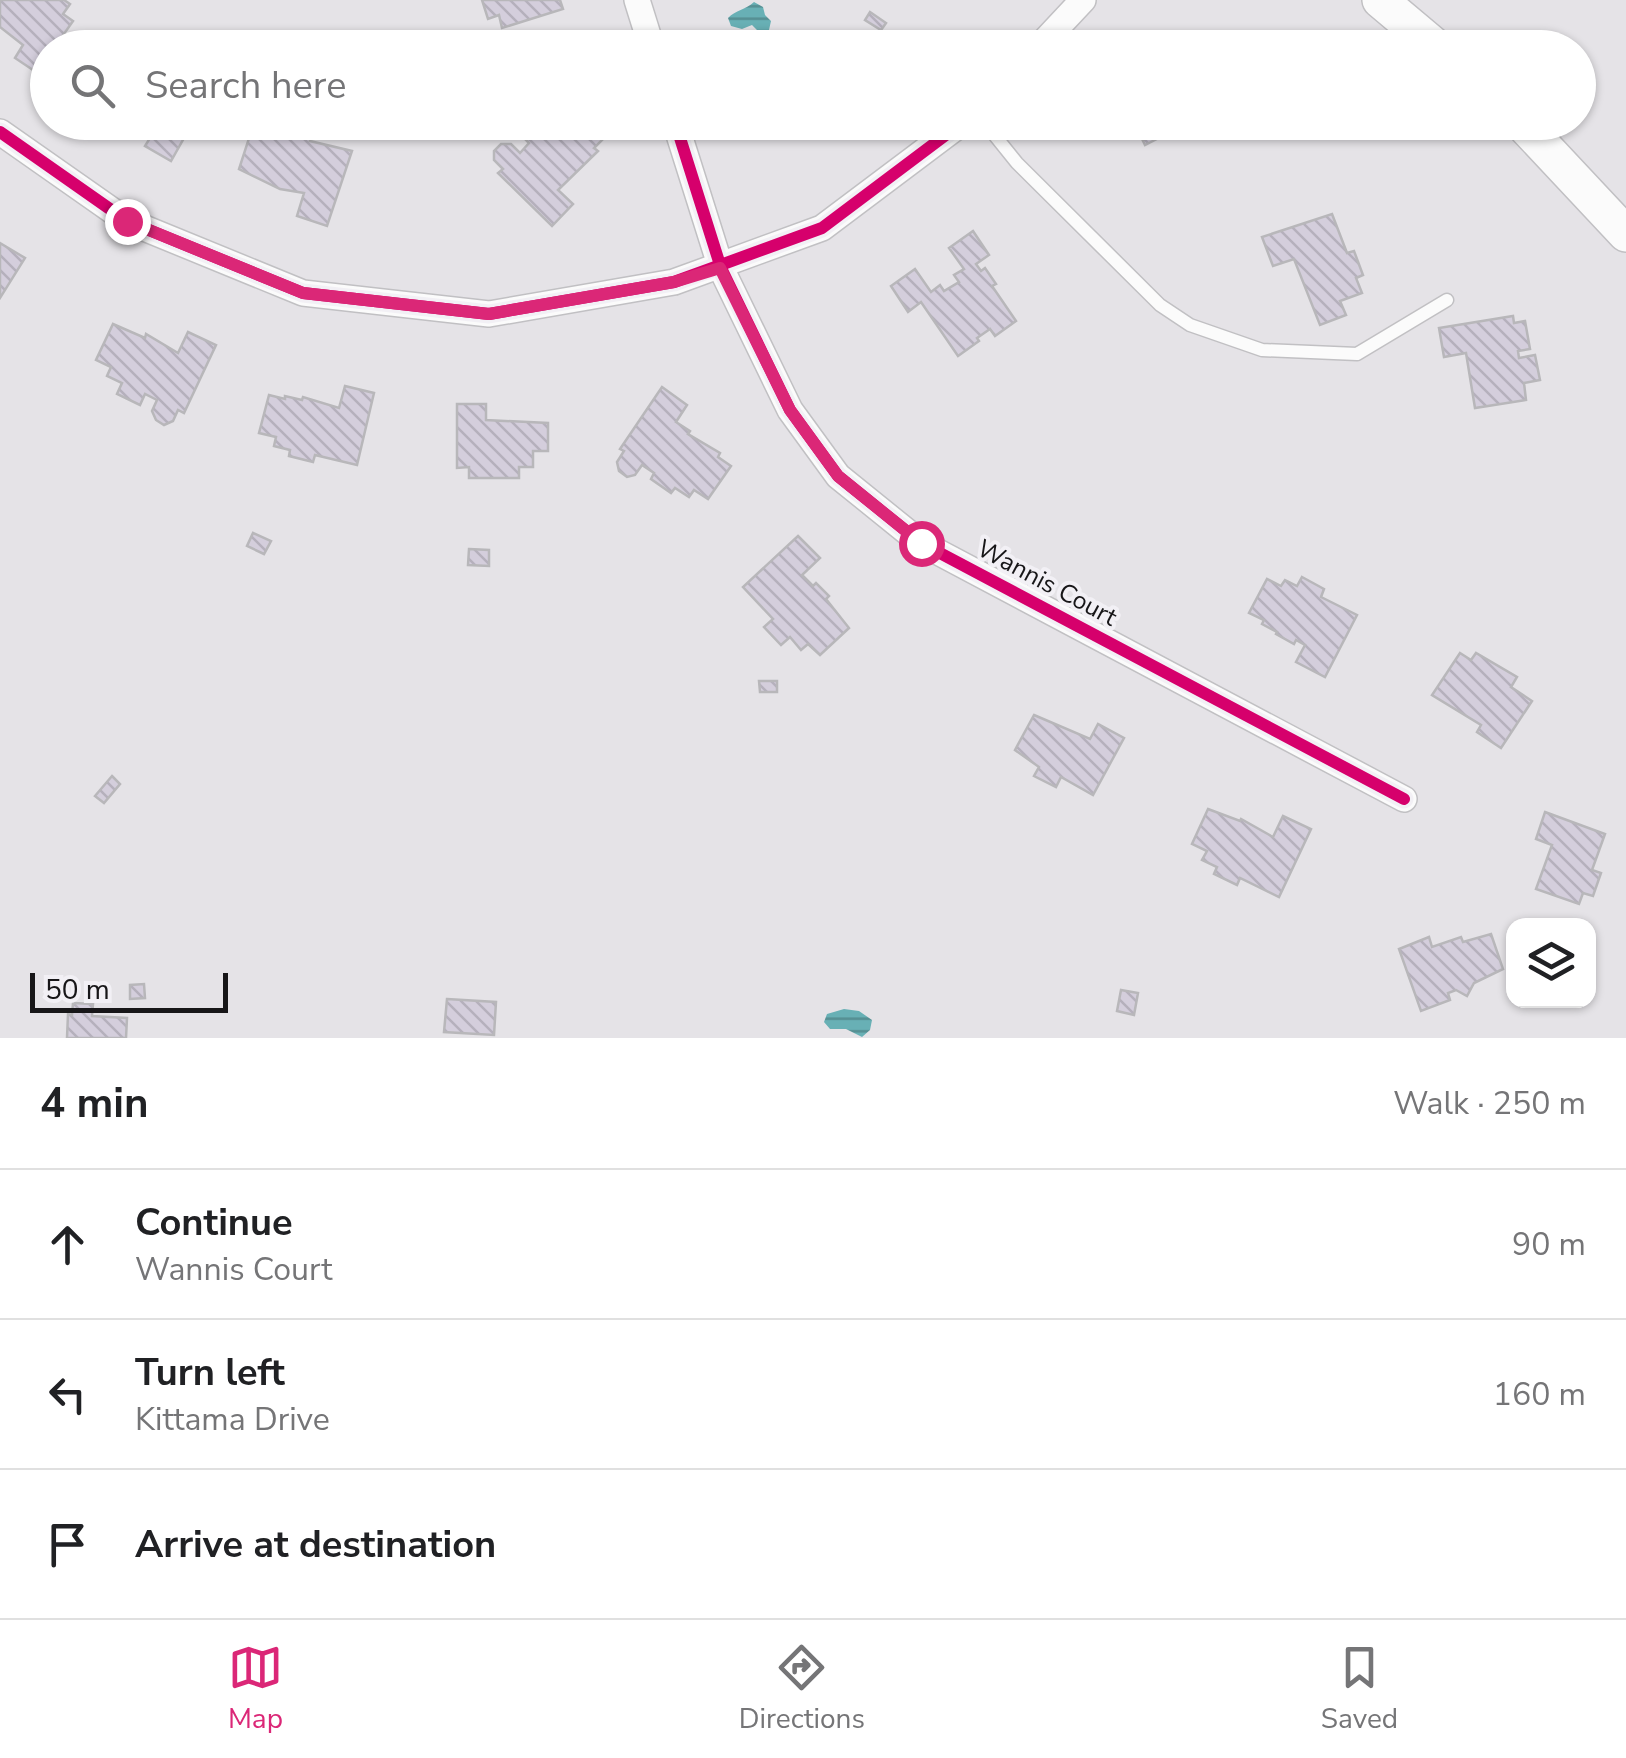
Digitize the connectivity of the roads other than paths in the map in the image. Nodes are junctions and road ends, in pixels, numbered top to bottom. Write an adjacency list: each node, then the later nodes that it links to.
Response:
1 (637, 0): 4 (street)
2 (1083, 0): 5 (street)
3 (1380, 0): 6 (street)
4 (646, 30)
5 (1055, 30)
6 (1415, 30)
7 (0, 132): 13 (street)
8 (681, 140): 13 (street, Wannis Court)
9 (939, 140): 13 (street)
10 (998, 140): 14 (lane)
11 (1539, 140): 12 (street)
12 (1626, 234)
13 (720, 268): 15 (street, Wannis Court)
14 (1447, 300)
15 (1404, 799)

